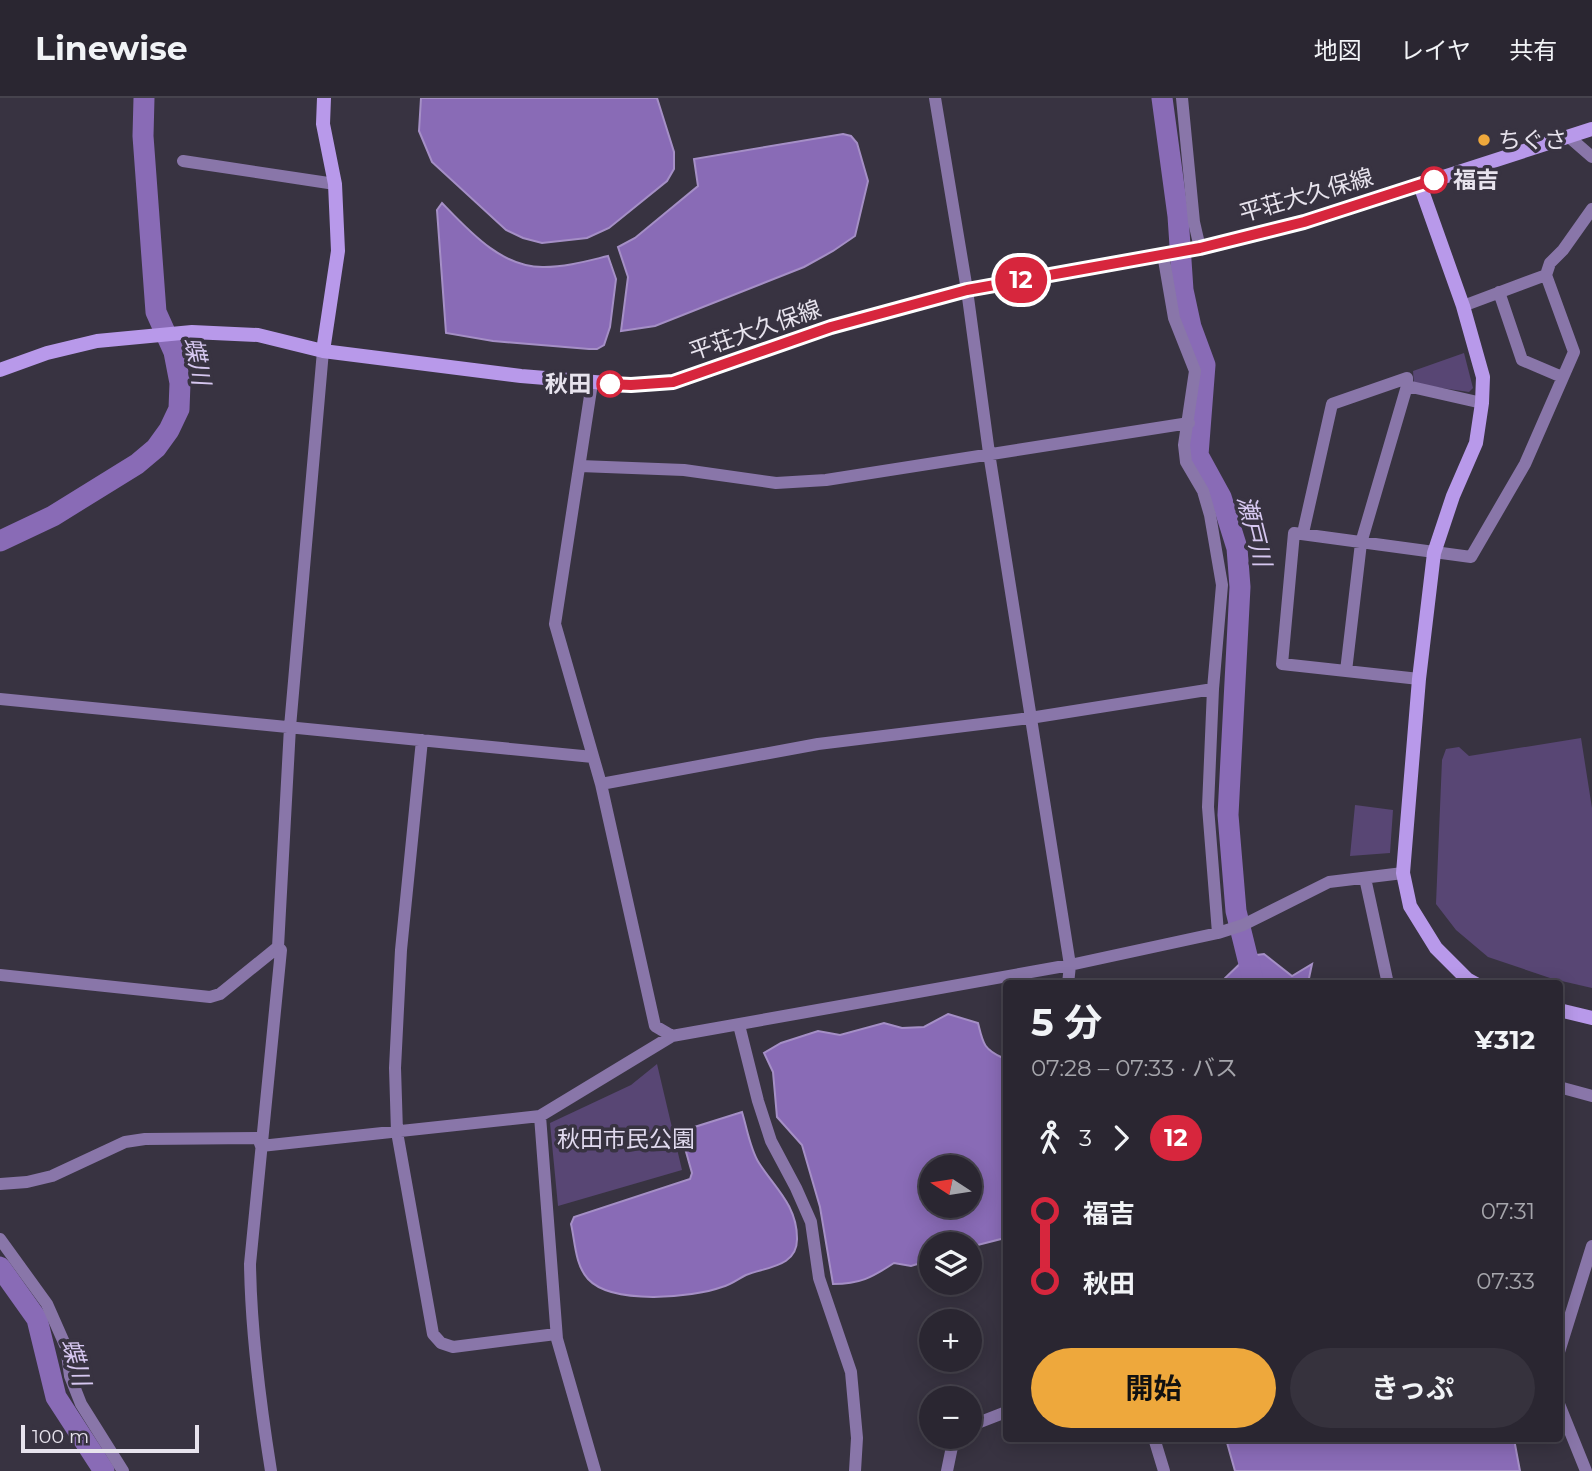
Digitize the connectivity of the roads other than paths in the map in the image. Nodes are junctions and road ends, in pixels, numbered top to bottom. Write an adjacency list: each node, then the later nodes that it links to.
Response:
1 (324, 98): 8 (main road)
2 (935, 98): 14 (street)
3 (1182, 98): 11 (street)
4 (1592, 129): 5 (main road, 平荘大久保線)
5 (1569, 137): 6 (street); 9 (main road, 平荘大久保線)
6 (1592, 158)
7 (183, 162): 8 (street)
8 (335, 184): 17 (main road)
9 (1420, 184): 11 (main road, 平荘大久保線); 16 (main road)
10 (1592, 209): 13 (street)
11 (1194, 249): 12 (main road, 平荘大久保線)
12 (1166, 253): 14 (main road, 平荘大久保線); 23 (street)
13 (1546, 275): 15 (street); 19 (street)
14 (967, 290): 20 (main road, 平荘大久保線); 24 (street)
15 (1499, 292): 16 (street); 19 (street)
16 (1463, 306): 22 (main road)
17 (323, 351): 18 (main road, 平荘大久保線); 20 (main road, 平荘大久保線); 34 (street)
18 (0, 370)
19 (1562, 377): 28 (street)
20 (592, 383): 25 (street)
21 (1407, 386): 22 (street); 26 (street); 27 (street)
22 (1482, 403): 28 (main road)
23 (1189, 423): 24 (street); 31 (street)
24 (989, 453): 25 (street); 33 (street)
25 (580, 466): 36 (street)
26 (1303, 533): 27 (street); 29 (street)
27 (1361, 543): 28 (street); 29 (street)
28 (1434, 553): 30 (main road)
29 (1346, 671): 30 (street)
30 (1419, 679): 38 (main road)
31 (1213, 689): 33 (street); 40 (street)
32 (0, 699): 34 (street)
33 (1030, 718): 37 (street); 42 (street)
34 (290, 727): 35 (street); 41 (street)
35 (422, 740): 36 (street); 54 (street)
36 (593, 757): 37 (street)
37 (601, 784): 50 (street)
38 (1403, 873): 39 (street); 46 (main road)
39 (1365, 878): 40 (street); 45 (street)
40 (1218, 933): 42 (street)
41 (278, 947): 43 (street); 55 (street)
42 (1070, 965): 44 (street); 49 (street)
43 (0, 975)
44 (1068, 980)
45 (1384, 980)
46 (1469, 980)
47 (1563, 1011): 48 (main road)
48 (1592, 1018)
49 (739, 1025): 50 (street); 70 (street)
50 (672, 1036): 53 (street)
51 (1563, 1089): 52 (street)
52 (1592, 1096)
53 (540, 1116): 54 (street); 60 (street)
54 (397, 1132): 55 (street); 60 (street)
55 (261, 1146): 56 (street); 68 (street)
56 (0, 1184)
57 (0, 1239): 67 (street)
58 (1592, 1246): 59 (street)
59 (1586, 1289): 61 (street)
60 (556, 1334): 69 (street)
61 (1563, 1343)
62 (1003, 1413): 64 (street)
63 (1563, 1414): 73 (street)
64 (982, 1421)
65 (1155, 1442): 72 (street)
66 (952, 1449): 71 (street)
67 (123, 1471)
68 (271, 1471)
69 (595, 1471)
70 (855, 1471)
71 (947, 1471)
72 (1164, 1471)
73 (1586, 1471)

